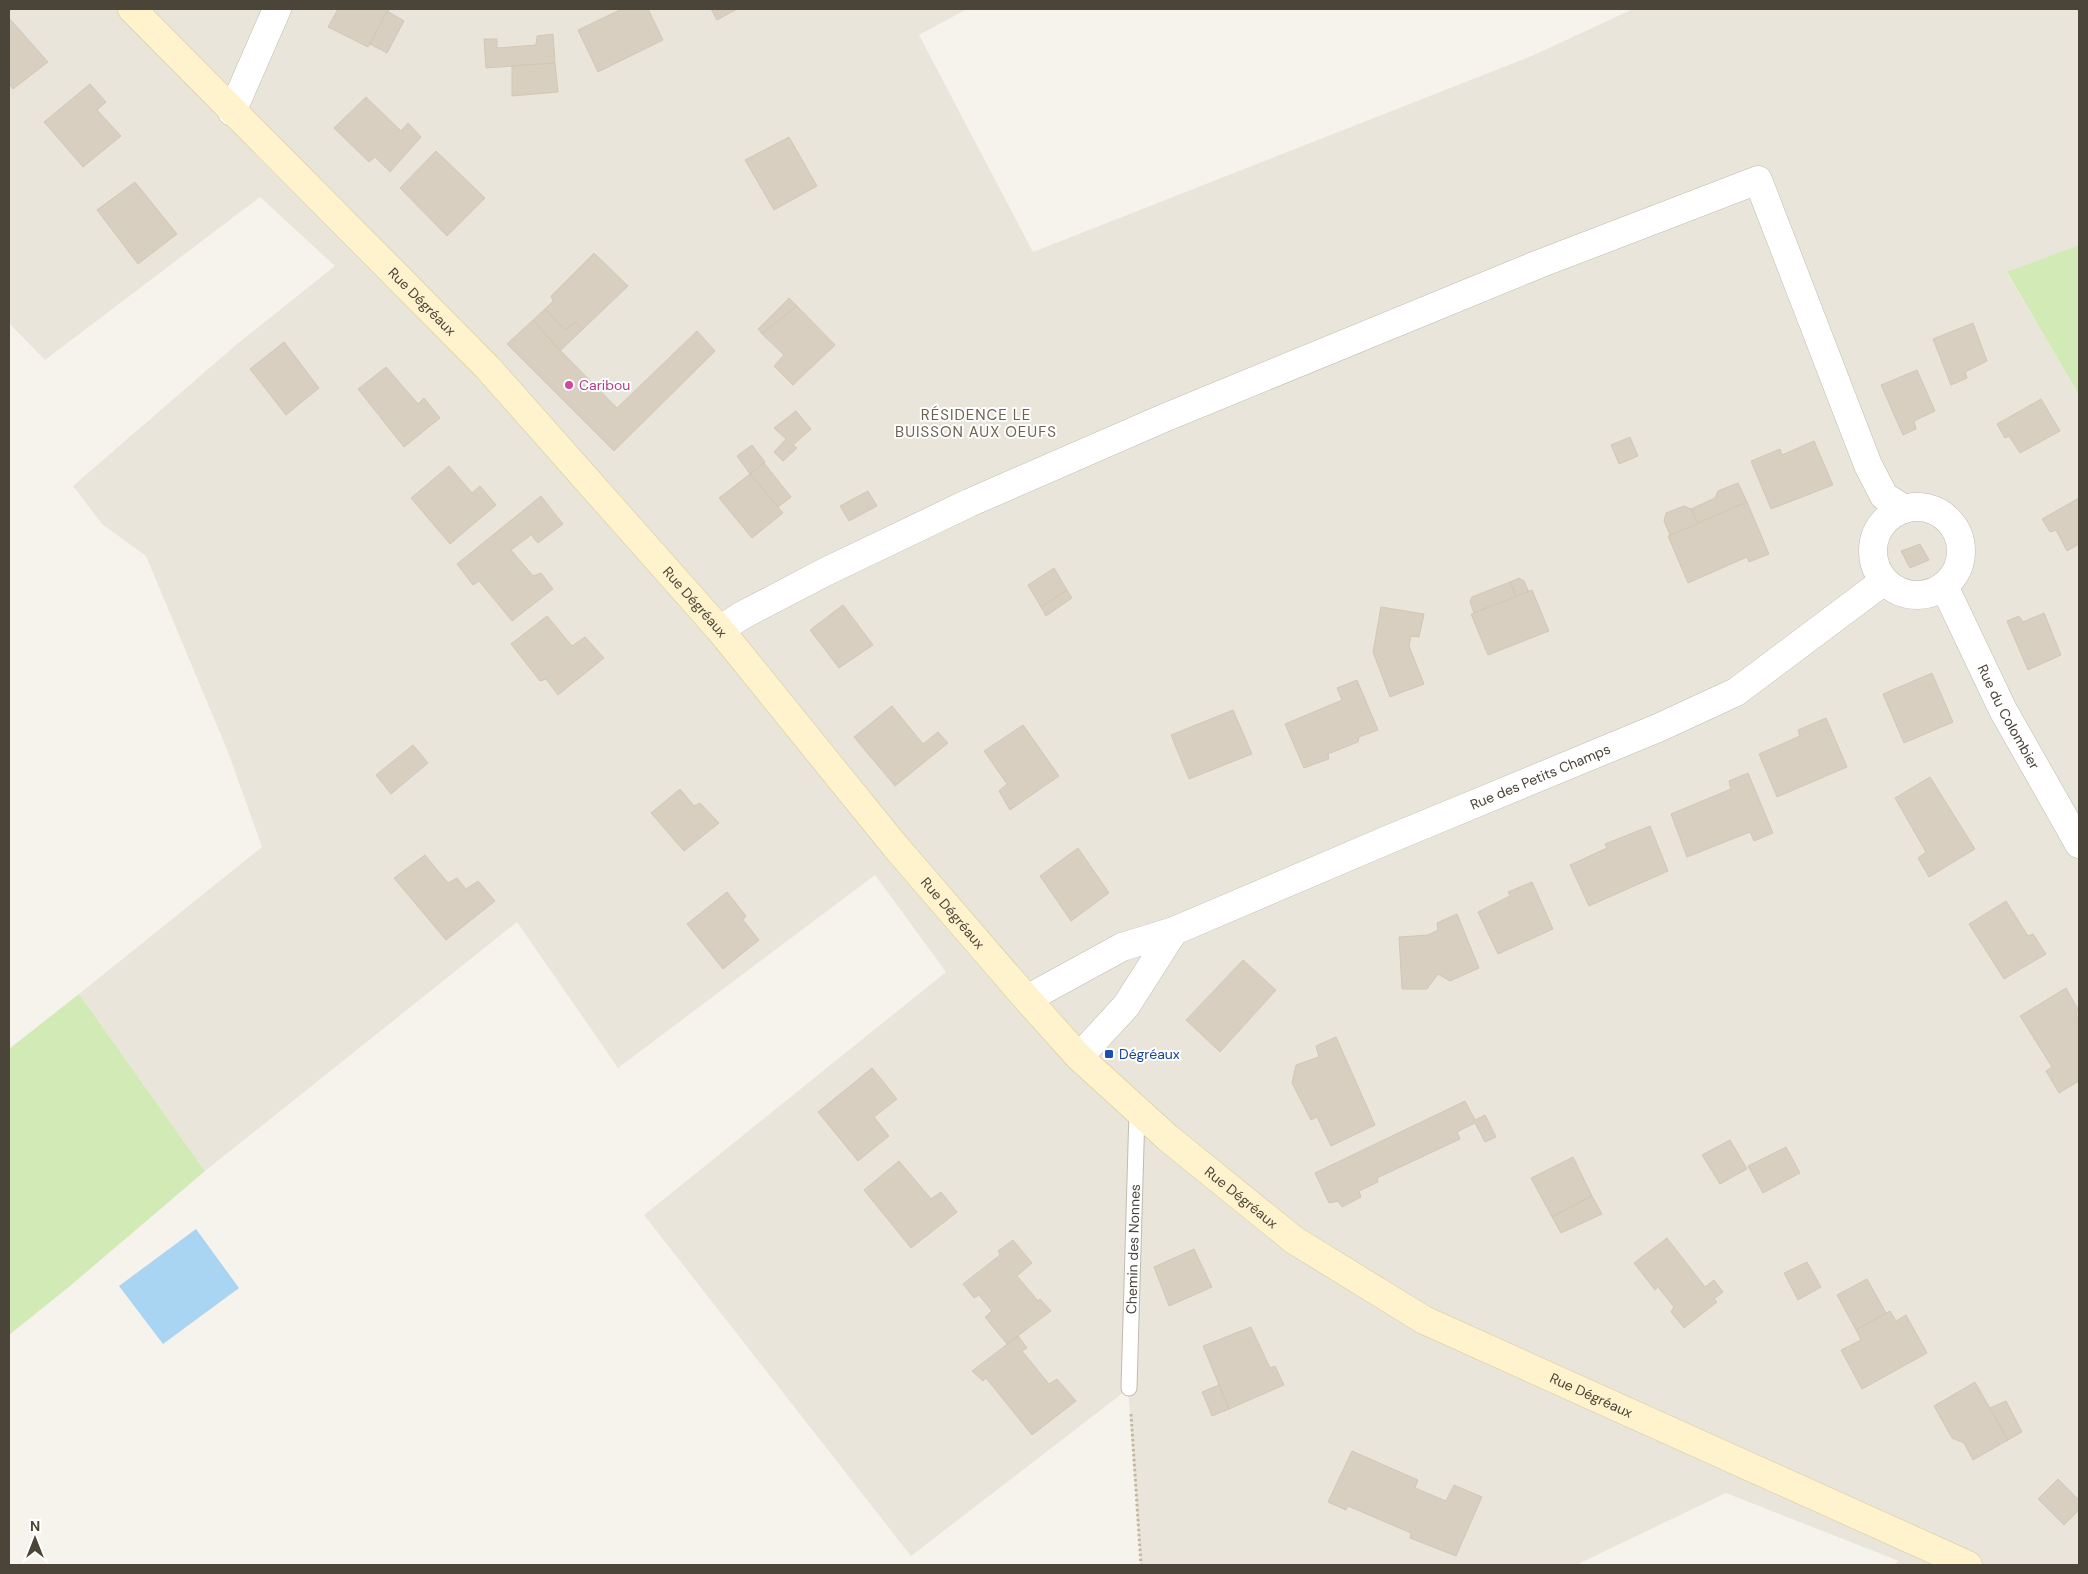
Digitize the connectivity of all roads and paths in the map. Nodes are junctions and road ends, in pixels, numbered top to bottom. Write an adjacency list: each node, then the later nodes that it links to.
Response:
1 (132, 9): 3 (main road, Rue Dégréaux)
2 (277, 9): 3 (street)
3 (232, 112): 7 (main road, Rue Dégréaux)
4 (1904, 509): 5 (street); 6 (street); 7 (street)
5 (1884, 581): 6 (street); 9 (street, Rue des Petits Champs)
6 (1944, 586): 8 (street, Rue du Colombier)
7 (720, 630): 10 (main road, Rue Dégréaux)
8 (2079, 844)
9 (1174, 931): 10 (street, Rue des Petits Champs); 11 (street)
10 (1027, 999): 11 (main road, Rue Dégréaux)
11 (1079, 1057): 12 (main road, Rue Dégréaux)
12 (1138, 1111): 13 (lane, Chemin des Nonnes); 15 (main road, Rue Dégréaux)
13 (1129, 1388): 14 (path)
14 (1141, 1565)
15 (1968, 1565)

